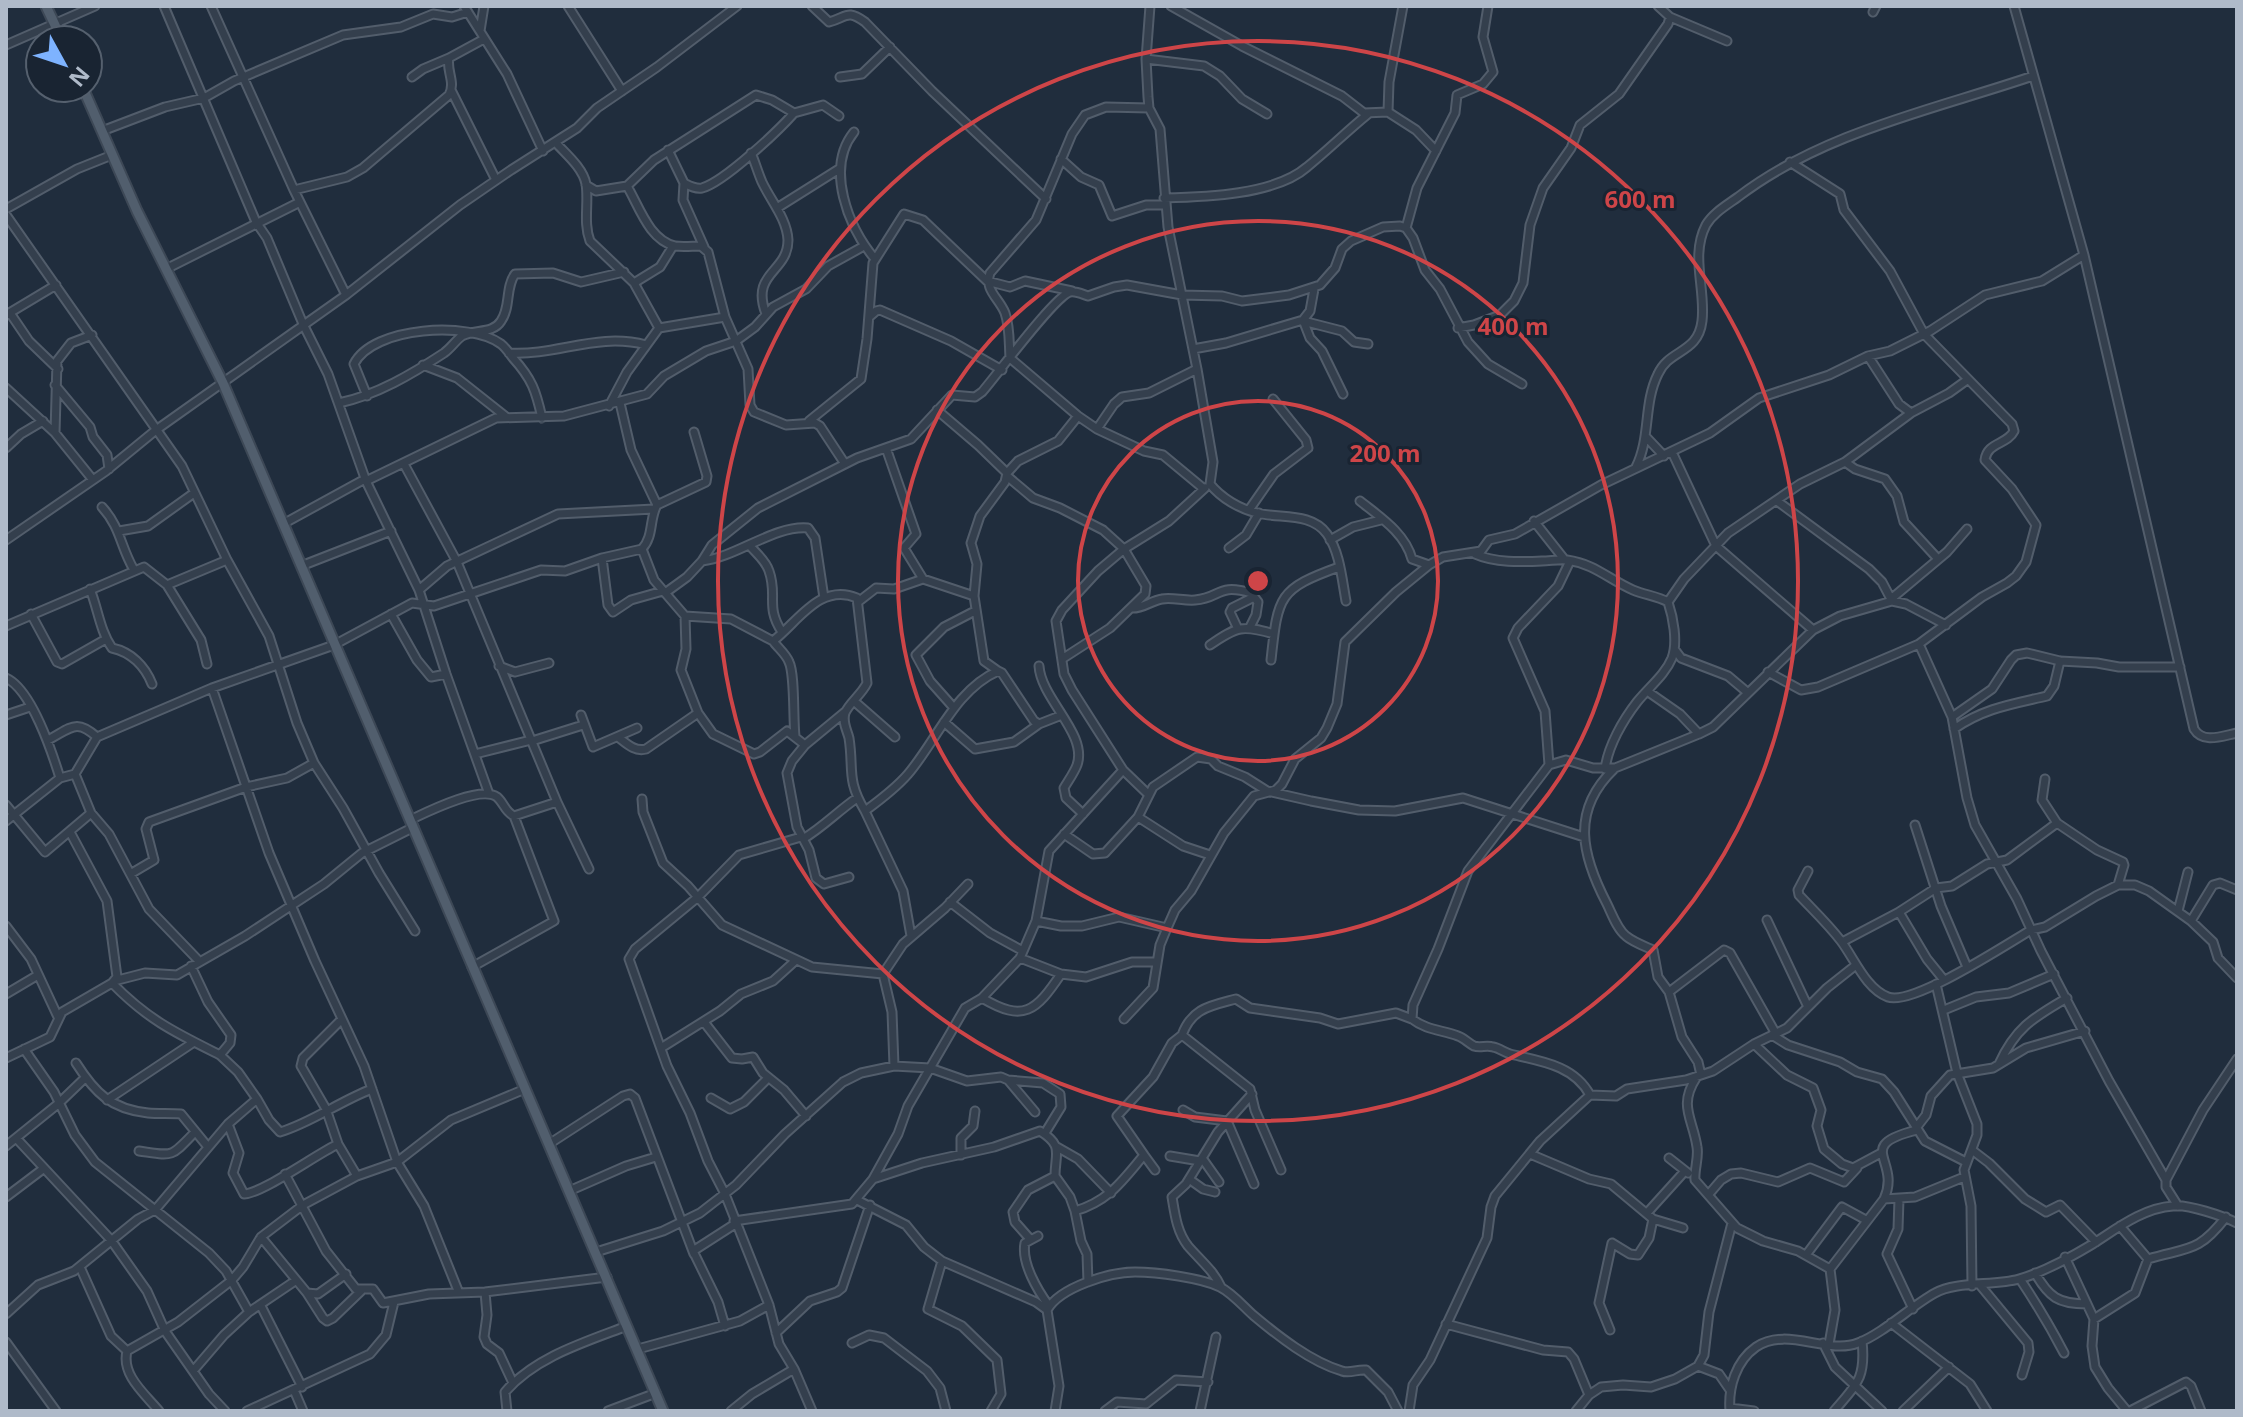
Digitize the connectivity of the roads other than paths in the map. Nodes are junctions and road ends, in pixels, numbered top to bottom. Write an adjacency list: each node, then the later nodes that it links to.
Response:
1 (46, 6): 17 (main road)
2 (95, 6): 17 (street)
3 (164, 6): 30 (street)
4 (211, 6): 25 (street)
5 (484, 6): 18 (street)
6 (568, 6): 29 (street)
7 (737, 6): 29 (street)
8 (812, 6): 21 (street)
9 (1150, 6): 23 (street)
10 (1171, 6): 36 (street)
11 (1403, 6): 33 (street)
12 (1488, 6): 43 (street)
13 (1658, 6): 16 (street)
14 (2014, 6): 24 (street)
15 (466, 9): 18 (street); 25 (street)
16 (1670, 17): 19 (street); 83 (street)
17 (54, 23): 20 (street)
18 (482, 36): 22 (street); 42 (street)
19 (1727, 41)
20 (6, 45)
21 (890, 47): 27 (street); 54 (street)
22 (449, 58): 26 (street); 28 (street)
23 (1146, 59): 32 (street); 35 (street)
24 (2033, 76): 47 (street); 65 (street)
25 (243, 77): 30 (street); 53 (street)
26 (412, 77)
27 (840, 77)
28 (451, 90): 49 (street); 53 (street)
29 (622, 91): 40 (street)
30 (204, 98): 38 (street); 60 (street)
31 (90, 104): 38 (main road)
32 (1149, 108): 46 (street); 55 (street)
33 (1388, 112): 36 (street); 43 (street)
34 (794, 113): 37 (street); 41 (street); 44 (street)
35 (1267, 114)
36 (1368, 114): 55 (street)
37 (839, 116)
38 (102, 131): 45 (main road)
39 (854, 132): 48 (street)
40 (556, 143): 42 (street); 51 (street)
41 (668, 150): 50 (street); 52 (street)
42 (543, 151): 49 (street)
43 (1436, 151): 61 (street)
44 (751, 153): 50 (street); 57 (street)
45 (112, 155): 58 (street); 67 (main road)
46 (1061, 159): 54 (street); 55 (street)
47 (1790, 162): 85 (street); 120 (street)
48 (839, 169): 57 (street); 63 (street)
49 (496, 180): 74 (street)
50 (684, 183): 64 (street)
51 (586, 185): 52 (street); 68 (street)
52 (627, 186): 62 (street)
53 (294, 190): 56 (street)
54 (1046, 199): 69 (street)
55 (1165, 201): 75 (street)
56 (300, 202): 60 (street); 74 (street)
57 (777, 208): 76 (street)
58 (6, 209)
59 (6, 215): 71 (street)
60 (256, 222): 67 (street); 81 (street)
61 (1406, 228): 72 (street); 83 (street)
62 (673, 246): 64 (street); 70 (street)
63 (864, 246): 66 (street); 76 (street)
64 (704, 247): 78 (street)
65 (2084, 255): 85 (street); 206 (street)
66 (875, 259): 69 (street); 79 (street)
67 (166, 269): 99 (main road)
68 (624, 272): 70 (street); 84 (street)
69 (987, 281): 73 (street); 93 (street)
70 (634, 283): 82 (street)
71 (56, 285): 77 (street); 86 (street)
72 (1314, 289): 75 (street); 80 (street)
73 (1074, 291): 75 (street); 93 (street)
74 (346, 295): 81 (street)
75 (1182, 295): 90 (street)
76 (766, 314): 87 (street)
77 (8, 315): 95 (street)
78 (725, 317): 82 (street); 87 (street)
79 (869, 317): 97 (street); 115 (street)
80 (1303, 321): 88 (street); 90 (street); 103 (street)
81 (303, 324): 99 (street); 106 (street)
82 (659, 328): 89 (street)
83 (1458, 328): 100 (street)
84 (474, 332): 91 (street); 94 (street); 104 (street)
85 (1924, 334): 92 (street); 98 (street)
86 (92, 335): 95 (street); 117 (street)
87 (736, 341): 107 (street); 115 (street)
88 (1368, 344)
89 (646, 345): 91 (street); 108 (street)
90 (1193, 349): 96 (street)
91 (509, 353): 113 (street)
92 (1868, 356): 110 (street); 123 (street)
93 (1010, 358): 97 (street); 112 (street)
94 (423, 365): 104 (street); 111 (street)
95 (58, 369): 101 (street)
96 (1197, 369): 116 (street); 132 (street)
97 (1002, 370): 109 (street)
98 (1967, 380): 110 (street); 185 (street)
99 (223, 383): 117 (street); 142 (main road)
100 (1522, 384)
101 (55, 385): 119 (street); 128 (street)
102 (6, 388): 114 (street)
103 (1343, 394)
104 (367, 396): 106 (street)
105 (1273, 399): 138 (street)
106 (339, 403): 131 (street)
107 (620, 403): 108 (street); 137 (street)
108 (609, 406): 113 (street)
109 (937, 410): 122 (street); 129 (street)
110 (1911, 413): 124 (street)
111 (505, 416): 113 (street); 125 (street)
112 (1078, 416): 116 (street); 129 (street)
113 (542, 418)
114 (43, 421): 119 (street); 121 (street)
115 (809, 421): 126 (street)
116 (1097, 429): 132 (street)
117 (156, 430): 128 (street); 133 (street)
118 (694, 432): 137 (street)
119 (55, 433): 130 (street)
120 (1647, 438): 123 (street); 127 (street)
121 (6, 448)
122 (886, 448): 126 (street); 166 (street)
123 (1668, 454): 127 (street); 146 (street)
124 (1845, 462): 135 (street); 157 (street)
125 (404, 464): 131 (street); 161 (street)
126 (845, 464): 160 (street)
127 (1636, 467): 141 (street)
128 (109, 469): 130 (street)
129 (1007, 475): 154 (street); 172 (street)
130 (93, 480): 148 (street)
131 (365, 480): 142 (street); 145 (street)
132 (1207, 486): 138 (street); 154 (street)
133 (194, 493): 144 (street); 158 (street)
134 (1360, 501): 140 (street)
135 (1777, 501): 147 (street); 175 (street)
136 (102, 507): 144 (street)
137 (656, 507): 153 (street); 161 (street)
138 (1249, 510): 139 (street)
139 (1259, 513): 149 (street); 152 (street)
140 (1381, 520): 149 (street); 162 (street)
141 (1534, 521): 155 (street); 159 (street)
142 (283, 524): 163 (main road)
143 (1967, 529): 157 (street)
144 (119, 531): 165 (street)
145 (391, 531): 163 (street); 169 (street)
146 (1708, 531): 147 (street); 151 (street)
147 (1728, 533): 151 (street)
148 (6, 540)
149 (1330, 540): 164 (street)
150 (750, 546): 160 (street); 174 (street); 190 (street)
151 (1716, 546): 178 (street); 189 (street)
152 (1229, 548)
153 (642, 549): 156 (street); 170 (street)
154 (1124, 549): 180 (street); 198 (street)
155 (1473, 553): 159 (street); 162 (street)
156 (602, 558): 170 (street); 171 (street)
157 (1938, 559): 175 (street)
158 (227, 560): 167 (street); 203 (street)
159 (1567, 560): 178 (street); 240 (street)
160 (702, 561): 170 (street)
161 (457, 562): 169 (street); 171 (street)
162 (1429, 565): 248 (street)
163 (301, 566): 195 (main road)
164 (1339, 567): 176 (street); 191 (street)
165 (134, 570): 167 (street); 168 (street)
166 (923, 579): 172 (street); 177 (street)
167 (167, 585): 202 (street)
168 (90, 589): 182 (street); 192 (street)
169 (419, 590): 179 (street)
170 (664, 592): 184 (street)
171 (469, 595): 179 (street); 204 (street)
172 (974, 596): 181 (street)
173 (1254, 597): 180 (street); 187 (street); 188 (street)
174 (824, 598): 177 (street); 190 (street)
175 (1891, 600): 185 (street); 189 (street)
176 (1346, 601)
177 (858, 602): 215 (street)
178 (1668, 602): 197 (street)
179 (424, 604): 183 (street); 209 (street)
180 (1131, 608): 198 (street)
181 (975, 611): 207 (street); 217 (street)
182 (31, 614): 186 (street); 192 (street)
183 (391, 614): 195 (street); 209 (street)
184 (685, 616): 193 (street); 219 (street)
185 (1946, 625): 194 (street)
186 (6, 626)
187 (1250, 627): 188 (street); 191 (street)
188 (1238, 629): 196 (street)
189 (1813, 630): 208 (street)
190 (782, 632): 193 (street)
191 (1274, 634): 199 (street)
192 (106, 639): 211 (street)
193 (773, 641): 233 (street)
194 (1919, 644): 208 (street); 223 (street)
195 (334, 645): 203 (street); 263 (main road)
196 (1210, 645)
197 (1675, 648): 213 (street); 214 (street)
198 (1062, 659): 243 (street)
199 (1271, 660)
200 (2060, 661): 206 (street); 223 (street); 228 (street)
201 (549, 663): 204 (street)
202 (207, 664)
203 (277, 665): 212 (street); 239 (street)
204 (499, 666): 236 (street)
205 (1039, 666): 222 (street)
206 (2180, 667): 229 (street)
207 (998, 671): 217 (street); 225 (street)
208 (1768, 672): 214 (street)
209 (446, 674): 238 (street)
210 (6, 678): 216 (street)
211 (152, 684)
212 (212, 688): 231 (street); 247 (street)
213 (1647, 691): 230 (street); 242 (street)
214 (1747, 692): 230 (street)
215 (855, 702): 218 (street); 234 (street)
216 (30, 707): 220 (street); 235 (street)
217 (954, 708): 224 (street)
218 (845, 712): 237 (street); 251 (street)
219 (698, 713): 232 (street); 233 (street)
220 (6, 715)
221 (581, 715): 226 (street)
222 (1062, 715): 225 (street); 258 (street)
223 (1952, 717): 228 (street)
224 (944, 722): 225 (street); 255 (street)
225 (1039, 724)
226 (583, 725): 232 (street); 236 (street)
227 (637, 728): 232 (street)
228 (1954, 729): 271 (street)
229 (2237, 733)
230 (1699, 734): 241 (street)
231 (97, 737): 235 (street); 244 (street)
232 (618, 737)
233 (795, 737): 237 (street)
234 (895, 737)
235 (48, 740): 245 (street)
236 (531, 740): 238 (street); 253 (street)
237 (805, 745): 268 (street)
238 (475, 754): 249 (street)
239 (314, 763): 247 (street); 269 (street)
240 (1549, 765): 242 (street); 256 (street)
241 (1615, 768): 242 (street); 267 (street)
242 (1605, 769)
243 (1123, 770): 250 (street); 258 (street)
244 (75, 774): 245 (street); 257 (street)
245 (60, 778): 261 (street)
246 (2045, 779): 262 (street)
247 (246, 787): 275 (street); 283 (street)
248 (1267, 791): 250 (street); 256 (street); 270 (street)
249 (489, 794): 259 (street); 263 (street)
250 (1149, 795): 260 (street)
251 (857, 798): 255 (street); 268 (street)
252 (642, 799): 281 (street)
253 (557, 802): 259 (street); 272 (street)
254 (6, 805): 261 (street)
255 (865, 811): 293 (street)
256 (1511, 812): 267 (street); 319 (street)
257 (91, 813): 265 (street); 275 (street)
258 (1083, 814): 266 (street)
259 (514, 816): 301 (street)
260 (1138, 817): 266 (street); 270 (street)
261 (10, 818): 265 (street)
262 (2057, 823): 271 (street); 278 (street)
263 (412, 824): 269 (street); 301 (main road)
264 (1915, 825): 279 (street)
265 (70, 832): 308 (street)
266 (1064, 834): 287 (street)
267 (1584, 837): 310 (street)
268 (802, 838): 276 (street); 281 (street)
269 (367, 849): 283 (street); 292 (street)
270 (1210, 855): 290 (street)
271 (1996, 863): 279 (street); 291 (street)
272 (589, 869)
273 (1808, 871): 294 (street)
274 (2188, 872): 284 (street)
275 (132, 873): 296 (street)
276 (849, 877)
277 (968, 884): 282 (street)
278 (2118, 885): 284 (street); 291 (street)
279 (1936, 888): 285 (street); 302 (street)
280 (2237, 890): 288 (street)
281 (698, 897): 297 (street); 326 (street)
282 (950, 902): 293 (street); 295 (street)
283 (291, 905): 296 (street); 317 (street)
284 (2178, 911): 288 (street)
285 (1899, 912): 294 (street); 309 (street)
286 (1767, 920): 314 (street)
287 (1036, 921): 290 (street); 295 (street)
288 (2191, 921): 307 (street)
289 (6, 926): 306 (street)
290 (1167, 928): 298 (street)
291 (2031, 930): 302 (street); 305 (street)
292 (415, 931)
293 (911, 936): 303 (street)
294 (1842, 942): 299 (street)
295 (1021, 955): 304 (street); 312 (street)
296 (199, 961): 300 (street)
297 (795, 961): 303 (street); 320 (street)
298 (1156, 962): 304 (street); 318 (street)
299 (1856, 965): 309 (street); 314 (street)
300 (191, 966): 308 (street); 328 (street)
301 (472, 967): 341 (main road)
302 (1967, 967): 309 (street)
303 (883, 974): 333 (street)
304 (1061, 974): 312 (street)
305 (2054, 974): 313 (street); 315 (street)
306 (38, 975): 311 (street); 316 (street)
307 (2237, 978)
308 (113, 982): 316 (street); 324 (street)
309 (1940, 982): 315 (street)
310 (1669, 992): 323 (street); 336 (street)
311 (6, 994)
312 (982, 998): 334 (street)
313 (2067, 998): 321 (street); 332 (street)
314 (1808, 1007): 323 (street)
315 (1944, 1010): 335 (street)
316 (58, 1017): 327 (street)
317 (342, 1019): 340 (street); 348 (street)
318 (1124, 1019)
319 (1412, 1019): 322 (street); 343 (street)
320 (704, 1022): 326 (street); 338 (street)
321 (2085, 1031): 332 (street); 388 (street)
322 (1182, 1035): 342 (street); 369 (street)
323 (1774, 1035): 325 (street); 355 (street)
324 (194, 1042): 328 (street); 346 (street)
325 (1754, 1044): 336 (street); 376 (street)
326 (661, 1048): 394 (street)
327 (24, 1049): 329 (street); 347 (street)
328 (220, 1055): 345 (street)
329 (6, 1058)
330 (2237, 1059): 388 (street)
331 (76, 1063): 337 (street)
332 (1998, 1065): 335 (street)
333 (894, 1066): 334 (street); 352 (street)
334 (930, 1068): 339 (street); 385 (street)
335 (1957, 1073): 355 (street); 364 (street)
336 (1698, 1077): 343 (street); 387 (street)
337 (85, 1078): 346 (street); 347 (street)
338 (768, 1078): 344 (street); 352 (street)
339 (1008, 1080): 351 (street); 357 (street)
340 (372, 1089): 348 (street); 374 (street)
341 (525, 1089): 360 (main road); 374 (street)
342 (1252, 1094): 353 (street); 379 (street)
343 (1590, 1095): 367 (street)
344 (711, 1098)
345 (257, 1099): 348 (street); 354 (street)
346 (107, 1100): 356 (street)
347 (58, 1104): 358 (street); 403 (street)
348 (326, 1109): 359 (street)
349 (1183, 1110): 353 (street)
350 (975, 1111): 368 (street)
351 (1035, 1112)
352 (806, 1116): 394 (street)
353 (1227, 1121): 373 (street); 390 (street)
354 (228, 1124): 362 (street); 381 (street)
355 (1917, 1129): 366 (street); 375 (street)
356 (195, 1132): 362 (street); 365 (street)
357 (1045, 1133): 363 (street); 368 (street)
358 (17, 1139): 361 (street); 377 (street)
359 (338, 1144): 381 (street); 382 (street)
360 (549, 1144): 371 (street); 391 (main road)
361 (6, 1146)
362 (208, 1147): 403 (street)
363 (1057, 1147): 383 (street); 393 (street)
364 (1972, 1150): 375 (street); 416 (street)
365 (139, 1151)
366 (1881, 1153): 376 (street); 397 (street)
367 (1530, 1154): 405 (street); 448 (street)
368 (961, 1155): 385 (street)
369 (1144, 1155): 378 (street); 393 (street)
370 (1170, 1156): 373 (street)
371 (656, 1157): 391 (street); 411 (street)
372 (1669, 1158): 380 (street)
373 (1201, 1160): 386 (street); 389 (street)
374 (397, 1162): 382 (street); 437 (street)
375 (1966, 1162): 384 (street)
376 (1857, 1167): 395 (street)
377 (43, 1169): 396 (street); 415 (street)
378 (1155, 1170)
379 (1281, 1170)
380 (1685, 1171): 387 (street); 405 (street)
381 (285, 1174): 400 (street)
382 (357, 1176): 400 (street)
383 (1055, 1176): 404 (street); 442 (street)
384 (1964, 1177): 398 (street); 432 (street)
385 (873, 1179): 399 (street)
386 (1189, 1179): 392 (street); 433 (street)
387 (1695, 1180): 395 (street)
388 (2166, 1180): 402 (street)
389 (1219, 1182)
390 (1254, 1184)
391 (569, 1191): 417 (main road)
392 (1215, 1192)
393 (1111, 1193): 404 (street)
394 (725, 1194): 408 (street); 411 (street)
395 (1709, 1194): 409 (street)
396 (6, 1197)
397 (1884, 1199): 398 (street); 407 (street)
398 (1899, 1199): 443 (street)
399 (857, 1200): 401 (street); 408 (street)
400 (303, 1205): 414 (street); 426 (street)
401 (870, 1205): 422 (street); 453 (street)
402 (2178, 1206): 406 (street); 412 (street)
403 (155, 1210): 415 (street); 429 (street)
404 (1075, 1211): 431 (street)
405 (1650, 1216): 413 (street); 451 (street)
406 (2226, 1217): 410 (street); 421 (street)
407 (1866, 1220): 419 (street); 424 (street)
408 (734, 1222): 418 (street); 440 (street)
409 (1732, 1223): 419 (street); 459 (street)
410 (2237, 1223)
411 (682, 1224): 417 (street); 418 (street)
412 (2120, 1226): 416 (street); 421 (street)
413 (1683, 1228)
414 (261, 1237): 429 (street); 430 (street)
415 (111, 1240): 423 (street); 452 (street)
416 (2096, 1242): 420 (street)
417 (596, 1252): 427 (main road)
418 (694, 1254): 450 (street)
419 (1806, 1255): 424 (street)
420 (2065, 1257): 425 (street); 439 (street)
421 (2148, 1259): 446 (street)
422 (942, 1261): 442 (street); 490 (street)
423 (80, 1267): 445 (street); 461 (street)
424 (1830, 1269): 458 (street)
425 (2035, 1273): 428 (street); 439 (street)
426 (346, 1274): 434 (street); 436 (street)
427 (607, 1277): 435 (street); 449 (main road)
428 (2020, 1279): 432 (street); 462 (street)
429 (232, 1280): 444 (street); 452 (street)
430 (295, 1281): 436 (street); 441 (street)
431 (1088, 1282): 433 (street); 442 (street)
432 (1976, 1285): 443 (street); 469 (street)
433 (1221, 1287): 494 (street)
434 (361, 1291): 436 (street); 438 (street)
435 (485, 1292): 437 (street); 472 (street)
436 (307, 1293)
437 (459, 1293): 438 (street)
438 (394, 1302): 474 (street)
439 (2087, 1304): 446 (street)
440 (769, 1305): 450 (street); 453 (street)
441 (261, 1306): 444 (street); 474 (street)
442 (1048, 1308): 491 (street)
443 (1913, 1309): 447 (street)
444 (249, 1312): 468 (street)
445 (6, 1314)
446 (2094, 1319): 502 (street)
447 (1891, 1323): 455 (street); 465 (street)
448 (1446, 1324): 477 (street); 495 (street)
449 (627, 1326): 460 (main road); 472 (street)
450 (725, 1326): 460 (street)
451 (1610, 1330)
452 (165, 1331): 461 (street); 468 (street)
453 (776, 1333): 466 (street)
454 (1216, 1337): 471 (street)
455 (1862, 1341): 458 (street); 473 (street)
456 (6, 1342): 480 (street)
457 (852, 1343): 489 (street)
458 (1826, 1344): 464 (street); 473 (street)
459 (1705, 1348): 463 (street); 467 (street)
460 (638, 1349): 476 (main road)
461 (127, 1351): 481 (street)
462 (2064, 1353)
463 (1698, 1366): 467 (street); 477 (street)
464 (1739, 1367): 470 (street); 475 (street)
465 (1949, 1367): 500 (street); 501 (street)
466 (794, 1369): 478 (street); 488 (street)
467 (1712, 1369): 470 (street)
468 (193, 1371): 482 (street)
469 (2022, 1375)
470 (1723, 1377): 475 (street)
471 (1208, 1382): 492 (street); 493 (street)
472 (513, 1383): 485 (street)
473 (1855, 1385): 498 (street); 499 (street)
474 (298, 1389): 483 (street); 484 (street)
475 (1730, 1390): 479 (street)
476 (656, 1393): 486 (street); 487 (main road)
477 (1589, 1395): 496 (street)
478 (735, 1410)
479 (1730, 1410): 497 (street)
480 (56, 1411)
481 (159, 1411)
482 (225, 1411)
483 (247, 1411)
484 (303, 1411)
485 (507, 1411)
486 (608, 1411)
487 (663, 1411)
488 (812, 1411)
489 (945, 1411)
490 (991, 1411)
491 (1055, 1411)
492 (1105, 1411)
493 (1200, 1411)
494 (1398, 1411)
495 (1409, 1411)
496 (1576, 1411)
497 (1754, 1411)
498 (1834, 1411)
499 (1882, 1411)
500 (1903, 1411)
501 (1987, 1411)
502 (2129, 1411): 503 (street)
503 (2201, 1411)

